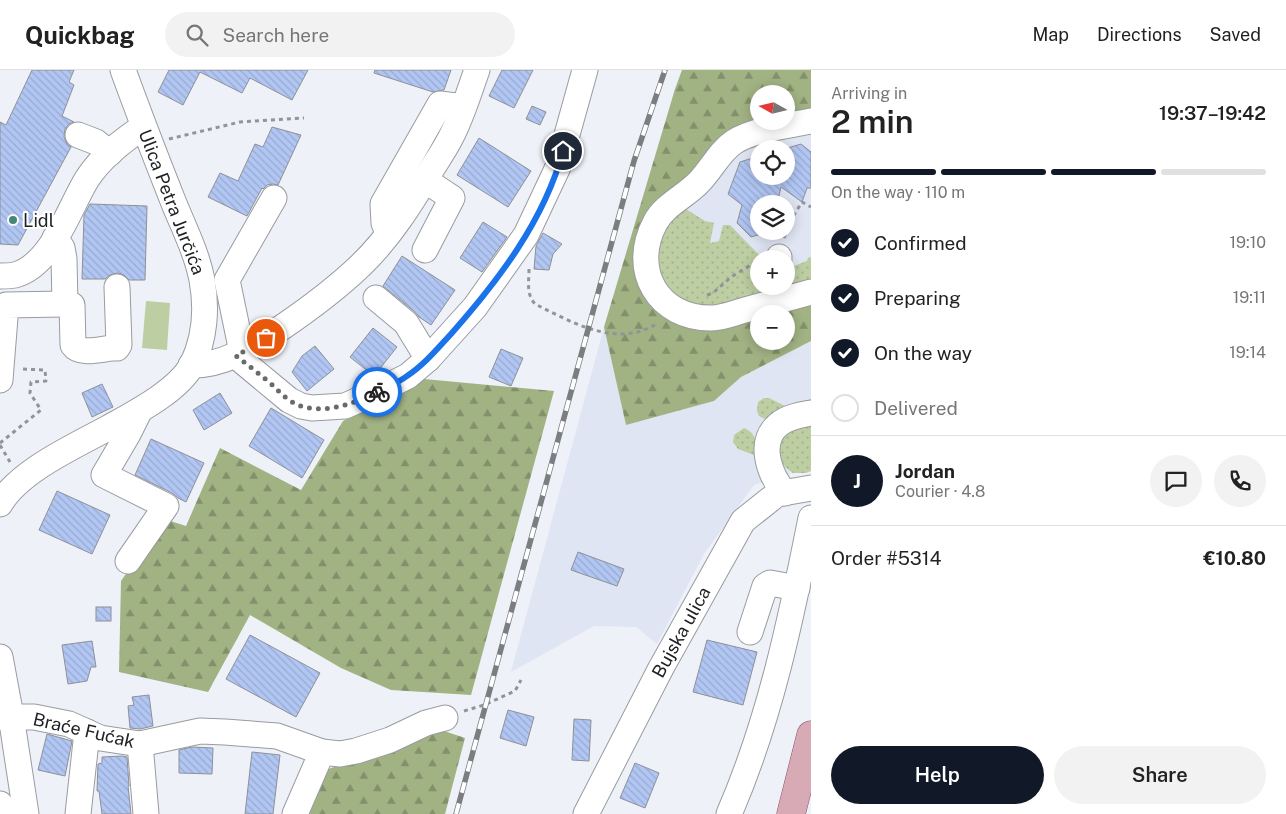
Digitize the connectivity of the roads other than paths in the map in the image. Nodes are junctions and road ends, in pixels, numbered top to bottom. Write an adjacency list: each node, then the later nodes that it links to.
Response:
1 (123, 70): 6 (street, Ulica Petra Jurčića)
2 (477, 70): 4 (street)
3 (585, 70): 22 (street)
4 (463, 107): 9 (street); 11 (street)
5 (811, 121): 18 (street)
6 (143, 127): 8 (street); 23 (street, Ulica Petra Jurčića)
7 (78, 135): 8 (street)
8 (110, 153): 12 (street)
9 (425, 180): 11 (street); 13 (street)
10 (274, 198): 21 (street)
11 (388, 234): 21 (street)
12 (55, 238): 14 (street); 20 (street)
13 (425, 250)
14 (0, 276)
15 (117, 287): 20 (street)
16 (795, 292): 17 (street)
17 (811, 292)
18 (772, 295)
19 (376, 298): 22 (street)
20 (65, 304): 24 (street)
21 (239, 354): 22 (street); 23 (street)
22 (428, 359)
23 (192, 366): 25 (street, Ulica Petra Jurčića)
24 (1, 374)
25 (140, 410): 29 (street, Ulica Petra Jurčića); 31 (street)
26 (811, 413): 28 (street)
27 (811, 488): 28 (street, Bujska ulica)
28 (785, 493): 42 (street, Bujska ulica)
29 (0, 504)
30 (811, 518): 32 (street)
31 (128, 561)
32 (797, 588): 33 (street); 48 (street)
33 (750, 632)
34 (0, 656): 35 (street)
35 (6, 716): 37 (street, Braće Fućak); 44 (street)
36 (445, 718): 40 (street, Braće Fućak)
37 (87, 732): 39 (street, Braće Fućak); 45 (street)
38 (811, 734): 49 (main road)
39 (140, 744): 40 (street, Braće Fućak); 46 (street)
40 (322, 752): 47 (street)
41 (0, 804): 43 (street)
42 (589, 813)
43 (4, 814)
44 (26, 814)
45 (78, 814)
46 (146, 814)
47 (295, 814)
48 (729, 814)
49 (791, 814)

